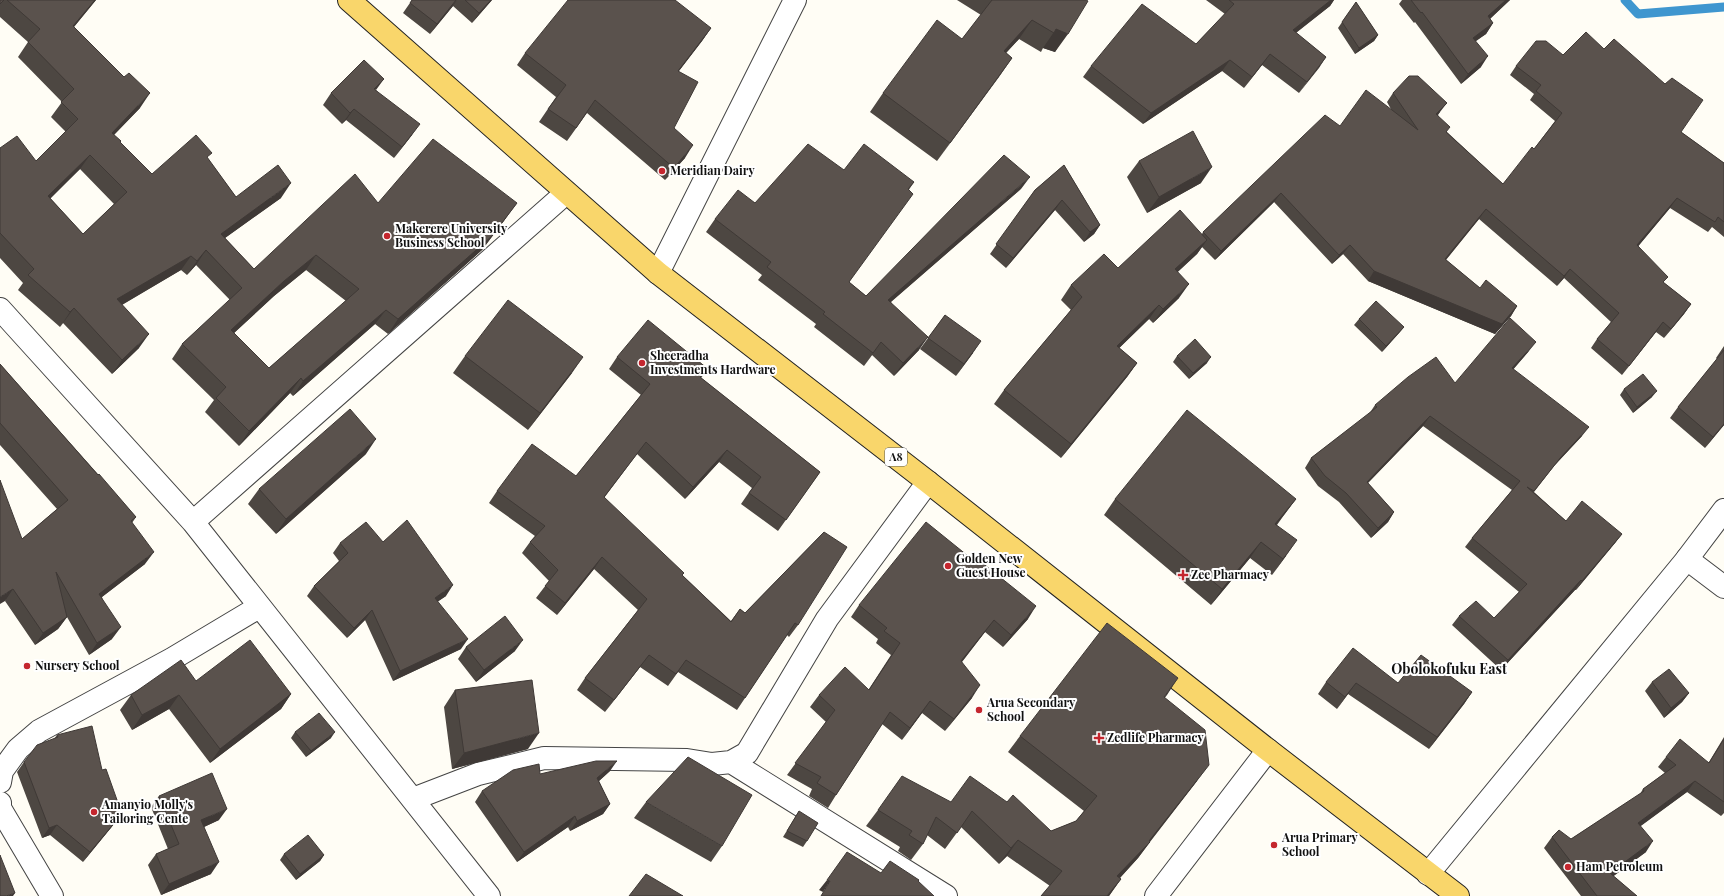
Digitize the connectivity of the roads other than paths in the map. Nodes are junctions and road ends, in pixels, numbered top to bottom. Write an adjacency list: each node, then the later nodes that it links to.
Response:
1 (349, 0): 3 (main road, A8)
2 (794, 0): 4 (street)
3 (566, 193): 4 (main road, A8); 8 (street)
4 (658, 273): 6 (main road, A8)
5 (0, 309): 8 (street)
6 (928, 482): 12 (main road, A8); 13 (street)
7 (1724, 510): 9 (street)
8 (193, 522): 11 (street)
9 (1686, 559): 10 (street); 17 (street)
10 (1724, 587)
11 (259, 607): 14 (street); 15 (street)
12 (1268, 750): 17 (main road, A8); 21 (street)
13 (731, 762): 15 (street); 20 (street)
14 (0, 782)
15 (413, 799): 19 (street)
16 (0, 804): 18 (street)
17 (1428, 874): 22 (main road, A8)
18 (52, 896)
19 (489, 896)
20 (946, 896)
21 (1156, 896)
22 (1458, 896)

